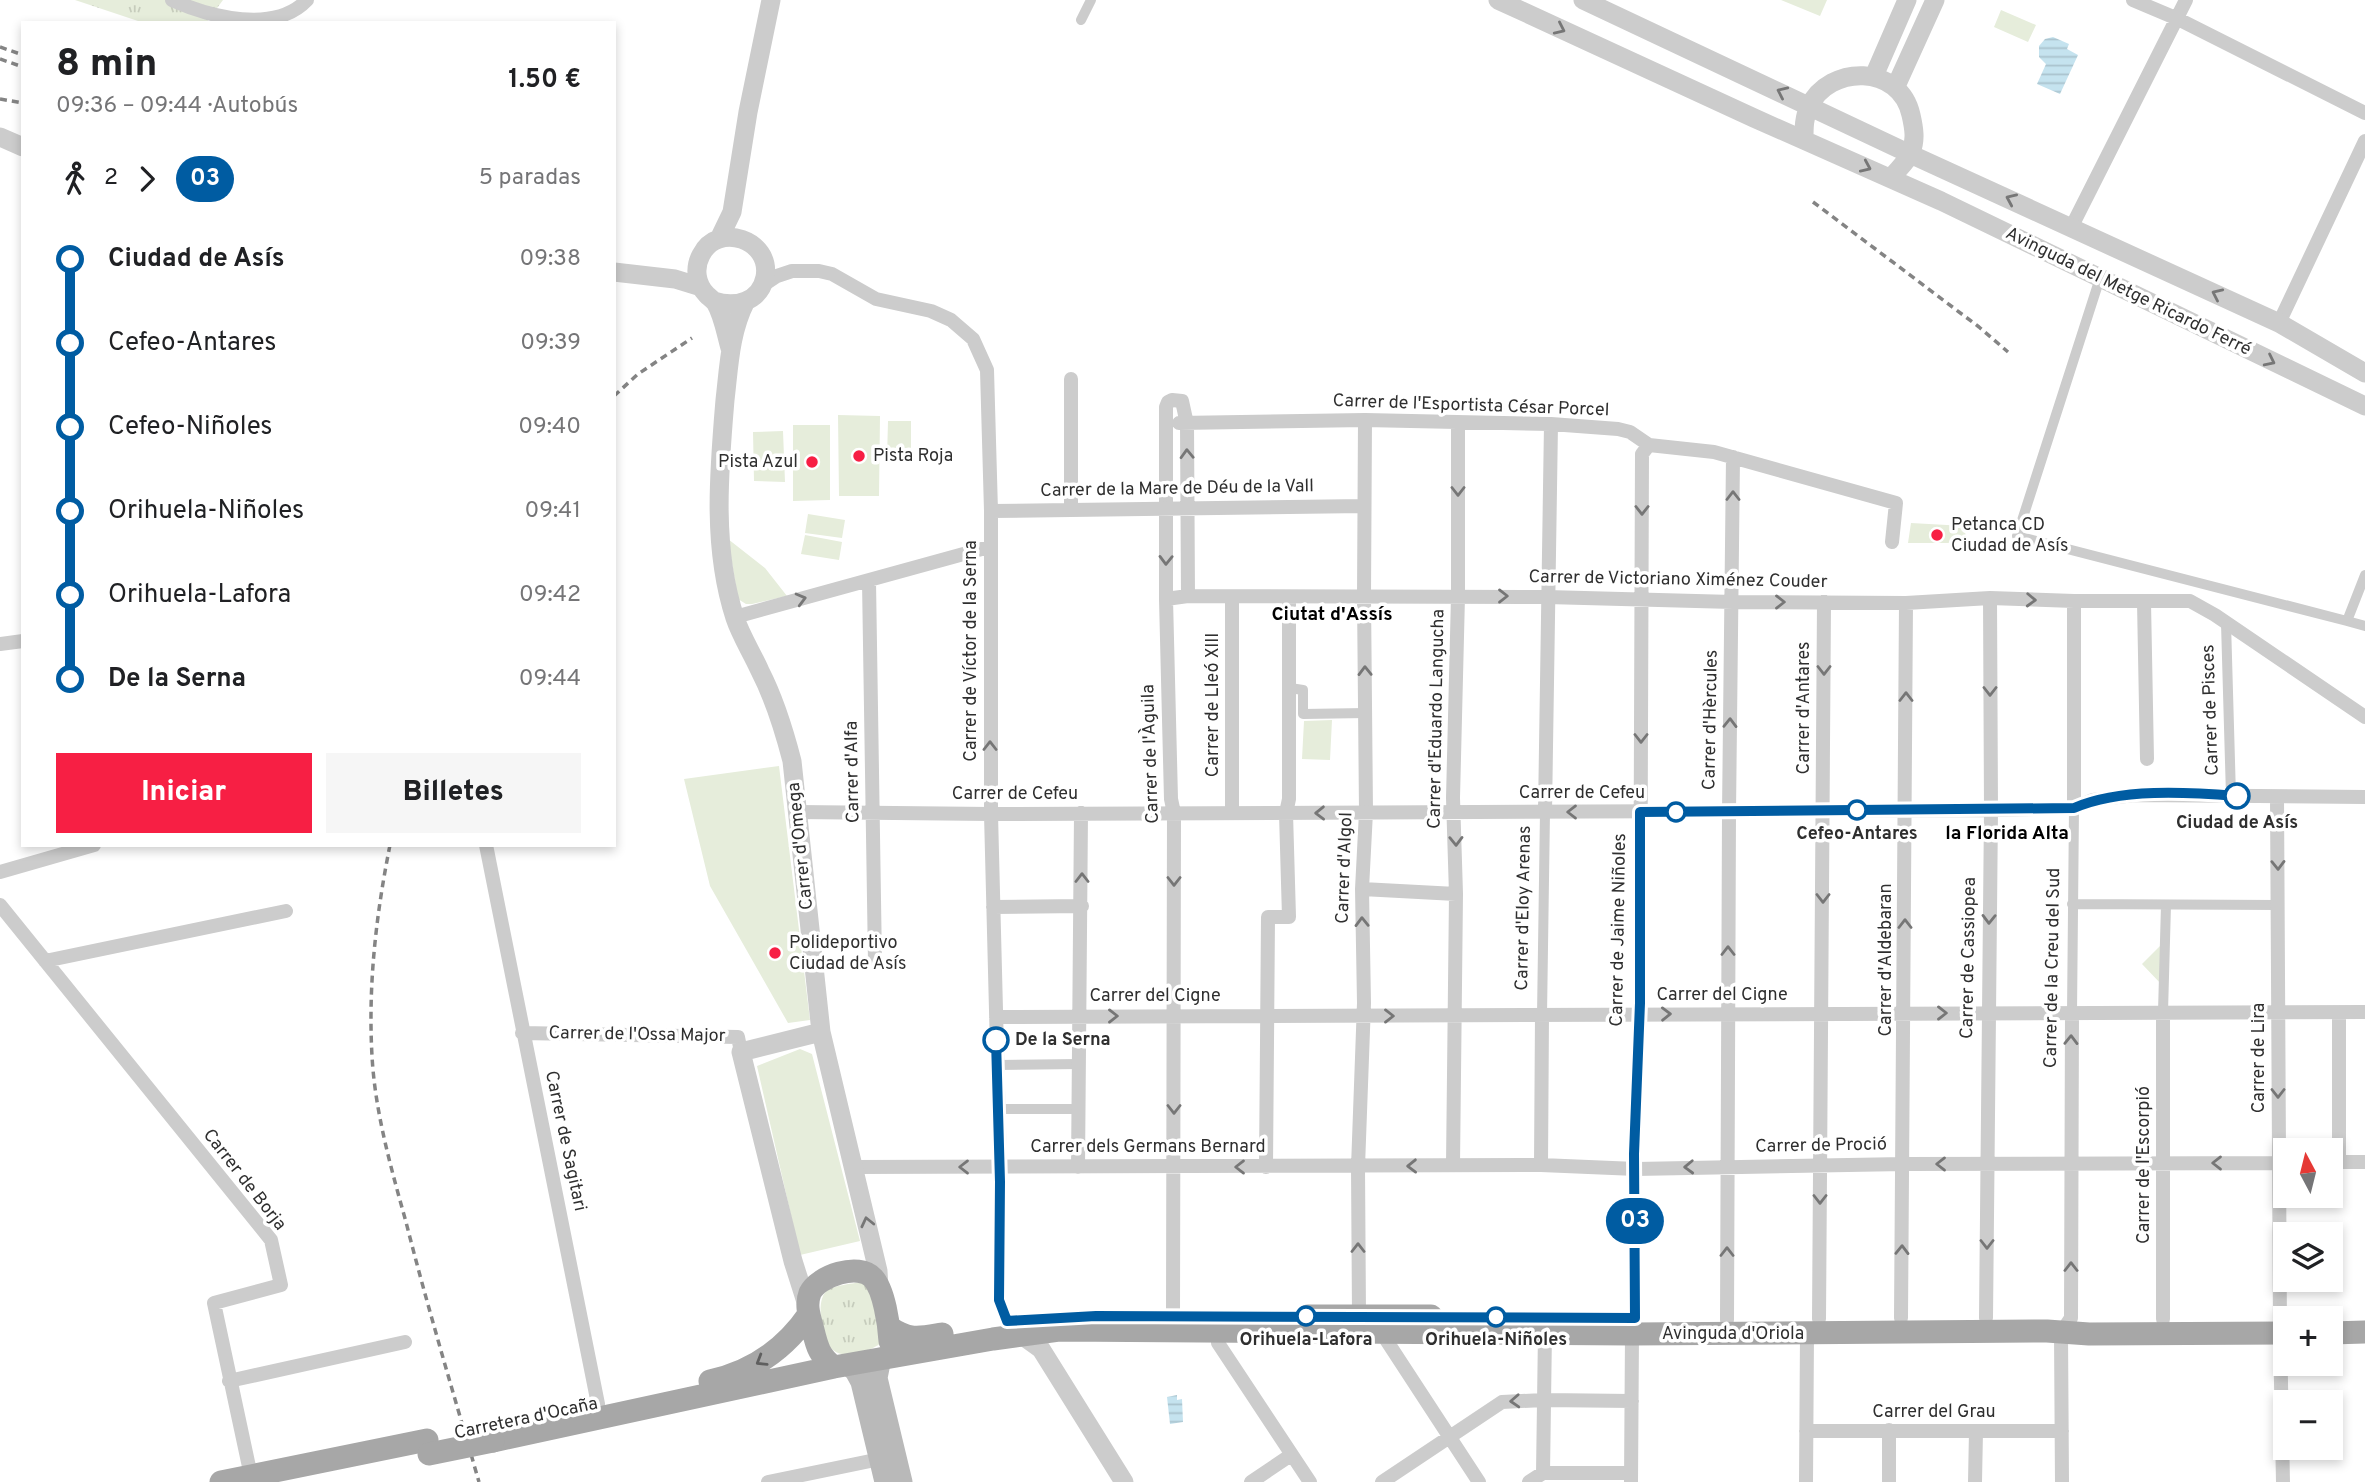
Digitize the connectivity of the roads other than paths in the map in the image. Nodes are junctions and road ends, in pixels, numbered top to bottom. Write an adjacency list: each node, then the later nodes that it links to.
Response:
1 (172, 0): 2 (street)
2 (307, 0)
3 (771, 0): 23 (street)
4 (1091, 0): 12 (street)
5 (1498, 0): 18 (street, Avinguda del Metge Ricardo Ferré, one-way to 18)
6 (1583, 0): 15 (street, Avinguda del Metge Ricardo Ferré, one-way to 6)
7 (1907, 0): 13 (street)
8 (1935, 0): 14 (street)
9 (2133, 0): 11 (street)
10 (2186, 0): 11 (street)
11 (2178, 19): 16 (street); 24 (street)
12 (1081, 20)
13 (1874, 76): 14 (street); 15 (street)
14 (1896, 86): 21 (street)
15 (1810, 105): 18 (street); 21 (street, Avinguda del Metge Ricardo Ferré)
16 (2365, 113)
17 (0, 137): 20 (street)
18 (1804, 139): 22 (street, Avinguda del Metge Ricardo Ferré, one-way to 22)
19 (2365, 141): 35 (street)
20 (21, 145)
21 (1910, 154): 22 (street); 24 (street, Avinguda del Metge Ricardo Ferré, one-way to 21)
22 (1891, 178): 31 (street, Avinguda del Metge Ricardo Ferré)
23 (736, 188): 25 (street); 26 (street)
24 (2072, 226): 35 (street, Avinguda del Metge Ricardo Ferré, one-way to 24)
25 (719, 239): 26 (street); 27 (street)
26 (757, 249): 28 (street); 32 (street)
27 (700, 256): 30 (street); 33 (street)
28 (806, 270): 32 (street); 51 (street, Carrer de Víctor de la Serna)
29 (616, 272): 30 (street)
30 (637, 274): 33 (street)
31 (2100, 278): 39 (street, Avinguda del Metge Ricardo Ferré, one-way to 39); 71 (street)
32 (762, 286): 34 (street)
33 (707, 294): 34 (street); 36 (street)
34 (746, 301): 36 (street)
35 (2279, 323): 37 (street, Avinguda del Metge Ricardo Ferré)
36 (730, 349): 70 (street, Carrer d'Omega)
37 (2365, 373)
38 (1071, 379): 48 (street)
39 (2365, 406)
40 (1365, 420): 41 (street, Carrer de l'Esportista César Porcel); 42 (street, Carrer de l'Esportista César Porcel); 47 (street, Carrer d'Algol)
41 (1458, 423): 43 (street, Carrer de l'Esportista César Porcel); 57 (street, Carrer d'Eduardo Langucha, one-way to 57)
42 (1186, 424): 44 (street, Carrer de l'Esportista César Porcel); 44 (street, Carrer de l'Àguila); 50 (street, one-way to 42)
43 (1551, 424): 45 (street, Carrer de l'Esportista César Porcel); 61 (street, Carrer d'Eloy Arenas)
44 (1167, 433): 49 (street, Carrer de l'Àguila)
45 (1649, 445): 46 (street, Carrer de l'Esportista César Porcel); 64 (street, Carrer de Jaime Niñoles, one-way to 64)
46 (1733, 457): 52 (street, Carrer de l'Esportista César Porcel); 66 (street, Carrer d'Hèrcules, one-way to 46)
47 (1364, 506): 50 (street, Carrer de la Mare de Déu de la Vall); 60 (street, Carrer d'Algol)
48 (1071, 508): 49 (street, Carrer de la Mare de Déu de la Vall); 51 (street, Carrer de la Mare de Déu de la Vall)
49 (1167, 508): 50 (street, Carrer de la Mare de Déu de la Vall); 63 (street, Carrer de l'Àguila, one-way to 63)
50 (1189, 508): 56 (street)
51 (991, 511): 53 (street, Carrer de Víctor de la Serna)
52 (1892, 542)
53 (989, 547): 55 (street); 98 (street, Carrer de Víctor de la Serna, one-way to 53)
54 (2365, 575): 71 (street)
55 (869, 580): 70 (street, one-way to 55); 97 (street, Carrer d'Alfa)
56 (1188, 596): 58 (street, Carrer de Victoriano Ximénez Couder); 63 (street, Carrer de Victoriano Ximénez Couder)
57 (1458, 596): 60 (street, Carrer de Victoriano Ximénez Couder); 61 (street, Carrer de Victoriano Ximénez Couder, one-way to 61); 90 (street, Carrer d'Eduardo Langucha)
58 (1232, 597): 59 (street, Carrer de Victoriano Ximénez Couder); 88 (street, Carrer de Lleó XIII)
59 (1289, 597): 60 (street, Carrer de Victoriano Ximénez Couder); 76 (street)
60 (1364, 597): 77 (street, Carrer d'Algol, one-way to 60)
61 (1546, 597): 64 (street, Carrer de Victoriano Ximénez Couder); 91 (street, Carrer d'Eloy Arenas)
62 (1990, 598): 65 (street, Carrer de Victoriano Ximénez Couder, one-way to 65); 69 (street, Carrer de Victoriano Ximénez Couder); 85 (street, Carrer de Cassiopea, one-way to 85)
63 (1166, 599): 95 (street, Carrer de l'Àguila)
64 (1642, 599): 66 (street, Carrer de Victoriano Ximénez Couder); 92 (street, Carrer de Jaime Niñoles, one-way to 92)
65 (2074, 601): 68 (street, Carrer de Victoriano Ximénez Couder); 83 (street, Carrer de la Creu del Sud)
66 (1732, 602): 67 (street, Carrer de Victoriano Ximénez Couder, one-way to 67); 93 (street, Carrer d'Hèrcules, one-way to 66)
67 (1824, 602): 69 (street, Carrer de Victoriano Ximénez Couder); 86 (street, Carrer d'Antares, one-way to 86)
68 (2144, 602): 72 (street, Carrer de Victoriano Ximénez Couder); 79 (street)
69 (1906, 603): 84 (street, Carrer d'Aldebaran, one-way to 69)
70 (735, 617): 87 (street, Carrer d'Omega)
71 (2347, 621): 73 (street)
72 (2226, 623): 78 (street); 80 (street, Carrer de Pisces)
73 (2365, 626)
74 (21, 641): 75 (street)
75 (0, 644)
76 (1290, 688): 77 (street); 96 (street)
77 (1366, 713): 89 (street, Carrer d'Algol)
78 (2365, 718)
79 (2147, 759)
80 (2231, 796): 81 (street, Carrer de Cefeu); 83 (street, Carrer de Cefeu)
81 (2277, 797): 82 (street, Carrer de Cefeu); 107 (street, Carrer de Lira, one-way to 107)
82 (2365, 797)
83 (2074, 808): 85 (street, Carrer de Cefeu); 104 (street, Carrer de la Creu del Sud)
84 (1906, 810): 85 (street, Carrer de Cefeu); 86 (street, Carrer de Cefeu); 116 (street, Carrer d'Aldebaran, one-way to 84)
85 (1991, 810): 121 (street, Carrer de Cassiopea, one-way to 121)
86 (1823, 811): 93 (street, Carrer de Cefeu); 120 (street, Carrer d'Antares, one-way to 120)
87 (798, 812): 97 (street, Carrer de Cefeu); 130 (street, Carrer d'Omega)
88 (1232, 812): 95 (street, Carrer de Cefeu); 96 (street, Carrer de Cefeu)
89 (1366, 812): 90 (street, Carrer de Cefeu); 96 (street, Carrer de Cefeu, one-way to 96); 102 (street, Carrer d'Algol)
90 (1455, 812): 91 (street, Carrer de Cefeu); 103 (street, Carrer d'Eduardo Langucha, one-way to 103)
91 (1545, 812): 92 (street, Carrer de Cefeu, one-way to 91); 123 (street, Carrer d'Eloy Arenas)
92 (1640, 812): 93 (street, Carrer de Cefeu); 124 (street, Carrer de Jaime Niñoles)
93 (1729, 812): 119 (street, Carrer d'Hèrcules, one-way to 93)
94 (1082, 813): 95 (street, Carrer de Cefeu); 98 (street, Carrer de Cefeu); 108 (street, one-way to 94)
95 (1174, 813): 126 (street, Carrer de l'Àguila, one-way to 126)
96 (1286, 813): 122 (street)
97 (873, 814): 98 (street, Carrer de Cefeu); 112 (street, Carrer d'Alfa)
98 (991, 814): 109 (street, Carrer de Víctor de la Serna)
99 (87, 847): 101 (street)
100 (485, 847): 131 (street, Carrer de Sagitari)
101 (0, 872)
102 (1362, 889): 103 (street); 127 (street, Carrer d'Algol, one-way to 102)
103 (1456, 894): 128 (street, Carrer d'Eduardo Langucha)
104 (2072, 904): 106 (street); 117 (street, Carrer de la Creu del Sud)
105 (0, 905): 111 (street, Carrer de Borja)
106 (2166, 905): 107 (street); 113 (street)
107 (2278, 905): 114 (street, Carrer de Lira)
108 (1082, 906): 109 (street); 125 (street)
109 (993, 907): 129 (street, Carrer de Víctor de la Serna)
110 (286, 911): 111 (street)
111 (45, 961): 186 (street, Carrer de Borja)
112 (875, 962)
113 (2164, 1012): 114 (street, Carrer del Cigne); 117 (street, Carrer del Cigne); 139 (street, Carrer de l'Escorpió)
114 (2278, 1012): 118 (street, Carrer del Cigne); 137 (street, Carrer de Lira, one-way to 137)
115 (2365, 1012): 118 (street, Carrer del Cigne)
116 (1905, 1013): 120 (street, Carrer del Cigne); 121 (street, Carrer del Cigne, one-way to 121); 143 (street, Carrer d'Aldebaran)
117 (2071, 1013): 121 (street, Carrer del Cigne); 145 (street, Carrer de la Creu del Sud, one-way to 117)
118 (2339, 1013): 138 (street)
119 (1728, 1014): 120 (street, Carrer del Cigne); 124 (street, Carrer del Cigne, one-way to 119); 148 (street, Carrer d'Hèrcules)
120 (1822, 1014): 149 (street, Carrer d'Antares)
121 (1988, 1014): 144 (street, Carrer de Cassiopea)
122 (1266, 1015): 126 (street, Carrer del Cigne); 127 (street, Carrer del Cigne); 154 (street)
123 (1542, 1015): 124 (street, Carrer del Cigne); 128 (street, Carrer del Cigne); 147 (street)
124 (1638, 1015): 156 (street, Carrer de Jaime Niñoles)
125 (1081, 1016): 126 (street, Carrer del Cigne, one-way to 126); 129 (street, Carrer del Cigne); 133 (street)
126 (1175, 1016): 153 (street, Carrer de l'Àguila, one-way to 153)
127 (1362, 1016): 128 (street, Carrer del Cigne, one-way to 128); 155 (street, Carrer d'Algol)
128 (1454, 1016): 146 (street, Carrer d'Eduardo Langucha)
129 (996, 1017): 134 (street, Carrer de Víctor de la Serna)
130 (821, 1032): 132 (street, Carrer de l'Ossa Major); 150 (street, Carrer d'Omega)
131 (522, 1033): 132 (street, Carrer de l'Ossa Major); 189 (street, Carrer de Sagitari)
132 (741, 1052): 160 (street)
133 (1080, 1064): 134 (street); 136 (street)
134 (997, 1065): 135 (street, Carrer de Víctor de la Serna)
135 (998, 1109): 136 (street); 151 (street, Carrer de Víctor de la Serna)
136 (1079, 1109): 152 (street)
137 (2281, 1138)
138 (2336, 1138)
139 (2164, 1162): 142 (street, Carrer de Proció, one-way to 139); 145 (street, Carrer de Proció); 165 (street, Carrer de l'Escorpió)
140 (2343, 1162): 141 (street)
141 (2365, 1162)
142 (2273, 1163)
143 (1904, 1164): 144 (street, Carrer de Proció, one-way to 143); 149 (street, Carrer de Proció); 163 (street, Carrer d'Aldebaran, one-way to 143)
144 (1987, 1164): 145 (street, Carrer de Proció); 164 (street, Carrer de Cassiopea, one-way to 164)
145 (2070, 1164): 169 (street, Carrer de la Creu del Sud, one-way to 145)
146 (1452, 1166): 147 (street, Carrer de Proció); 155 (street, Carrer de Proció, one-way to 155)
147 (1541, 1166): 156 (street, Carrer de Proció)
148 (1726, 1166): 149 (street, Carrer de Proció); 156 (street, Carrer de Proció, one-way to 156); 167 (street, Carrer d'Hèrcules, one-way to 148)
149 (1820, 1166): 172 (street, Carrer d'Antares, one-way to 172)
150 (853, 1167): 151 (street, Carrer dels Germans Bernard, one-way to 150); 158 (street, Carrer d'Omega, one-way to 150)
151 (1000, 1167): 152 (street, Carrer dels Germans Bernard); 175 (street, Carrer de Víctor de la Serna)
152 (1078, 1167): 153 (street, Carrer dels Germans Bernard)
153 (1174, 1167): 154 (street, Carrer dels Germans Bernard, one-way to 153); 161 (street, Carrer de l'Àguila)
154 (1266, 1167): 155 (street, Carrer dels Germans Bernard)
155 (1358, 1167): 162 (street, Carrer d'Algol, one-way to 155)
156 (1636, 1169): 171 (street, Carrer de Jaime Niñoles)
157 (2282, 1208): 159 (street, Carrer de Lira)
158 (879, 1289): 160 (main road); 174 (main road, Carrer d'Omega)
159 (2283, 1306)
160 (808, 1310): 184 (main road); 189 (main road, Carretera d'Ocaña, one-way to 189)
161 (1173, 1316): 162 (main road, Avinguda d'Oriola); 175 (main road, Avinguda d'Oriola)
162 (1359, 1316): 171 (main road, Avinguda d'Oriola)
163 (1902, 1318): 164 (main road, Avinguda d'Oriola); 172 (main road, Avinguda d'Oriola)
164 (1986, 1318): 169 (main road, Avinguda d'Oriola)
165 (2163, 1318): 169 (main road, Avinguda d'Oriola); 170 (main road, Avinguda d'Oriola)
166 (2343, 1319): 168 (main road)
167 (1727, 1320): 171 (main road, Avinguda d'Oriola); 172 (main road, Avinguda d'Oriola)
168 (2365, 1320)
169 (2066, 1325): 172 (main road, Avinguda d'Oriola); 173 (main road, Avinguda d'Oriola); 192 (street, Carrer de la Creu del Sud)
170 (2273, 1325)
171 (1634, 1326): 172 (main road, Avinguda d'Oriola); 178 (main road, Avinguda d'Oriola); 188 (street, Carrer de Jaime Niñoles)
172 (1813, 1326): 191 (street, Carrer d'Antares)
173 (2273, 1326)
174 (889, 1328): 175 (main road, Avinguda d'Oriola); 183 (main road, Carrer d'Omega)
175 (1014, 1330): 181 (main road, Avinguda d'Oriola); 183 (main road, Avinguda d'Oriola); 207 (street)
176 (1219, 1331): 177 (main road, Avinguda d'Oriola); 181 (main road, Avinguda d'Oriola); 197 (street)
177 (1381, 1332): 178 (main road, Avinguda d'Oriola); 195 (street)
178 (1545, 1332): 187 (street)
179 (2343, 1332): 180 (main road)
180 (2365, 1332)
181 (1043, 1340): 208 (street)
182 (405, 1342): 186 (street)
183 (881, 1358): 184 (main road, Avinguda d'Oriola); 206 (main road)
184 (841, 1366): 194 (main road, Carretera d'Ocaña); 198 (main road)
185 (2283, 1376): 218 (street, Carrer de Lira)
186 (229, 1381): 201 (street, Carrer de Borja)
187 (1544, 1400): 188 (street); 195 (street, one-way to 195); 199 (street)
188 (1632, 1401): 200 (street, Carrer de Jaime Niñoles)
189 (598, 1404): 194 (main road, Carretera d'Ocaña)
190 (1889, 1430): 191 (street, Carrer del Grau); 193 (street, Carrer del Grau); 215 (street)
191 (1806, 1431): 214 (street, Carrer d'Antares)
192 (2062, 1431): 193 (street, Carrer del Grau); 217 (street, Carrer de la Creu del Sud)
193 (1976, 1432): 216 (street)
194 (490, 1434): 196 (main road, Carretera d'Ocaña, bridge)
195 (1450, 1436): 211 (street); 212 (street)
196 (428, 1447): 201 (main road, Carretera d'Ocaña); 203 (main road, Carretera d'Ocaña)
197 (1291, 1455): 209 (street); 210 (street)
198 (880, 1459): 204 (street); 205 (main road)
199 (1543, 1473): 200 (street); 213 (street)
200 (1631, 1478)
201 (256, 1479): 202 (main road, Carretera d'Ocaña)
202 (221, 1482)
203 (295, 1482)
204 (768, 1482)
205 (885, 1482)
206 (902, 1482)
207 (1112, 1482)
208 (1124, 1482)
209 (1251, 1482)
210 (1310, 1482)
211 (1382, 1482)
212 (1479, 1482)
213 (1529, 1482)
214 (1806, 1482)
215 (1889, 1482)
216 (1975, 1482)
217 (2062, 1482)
218 (2283, 1482)

